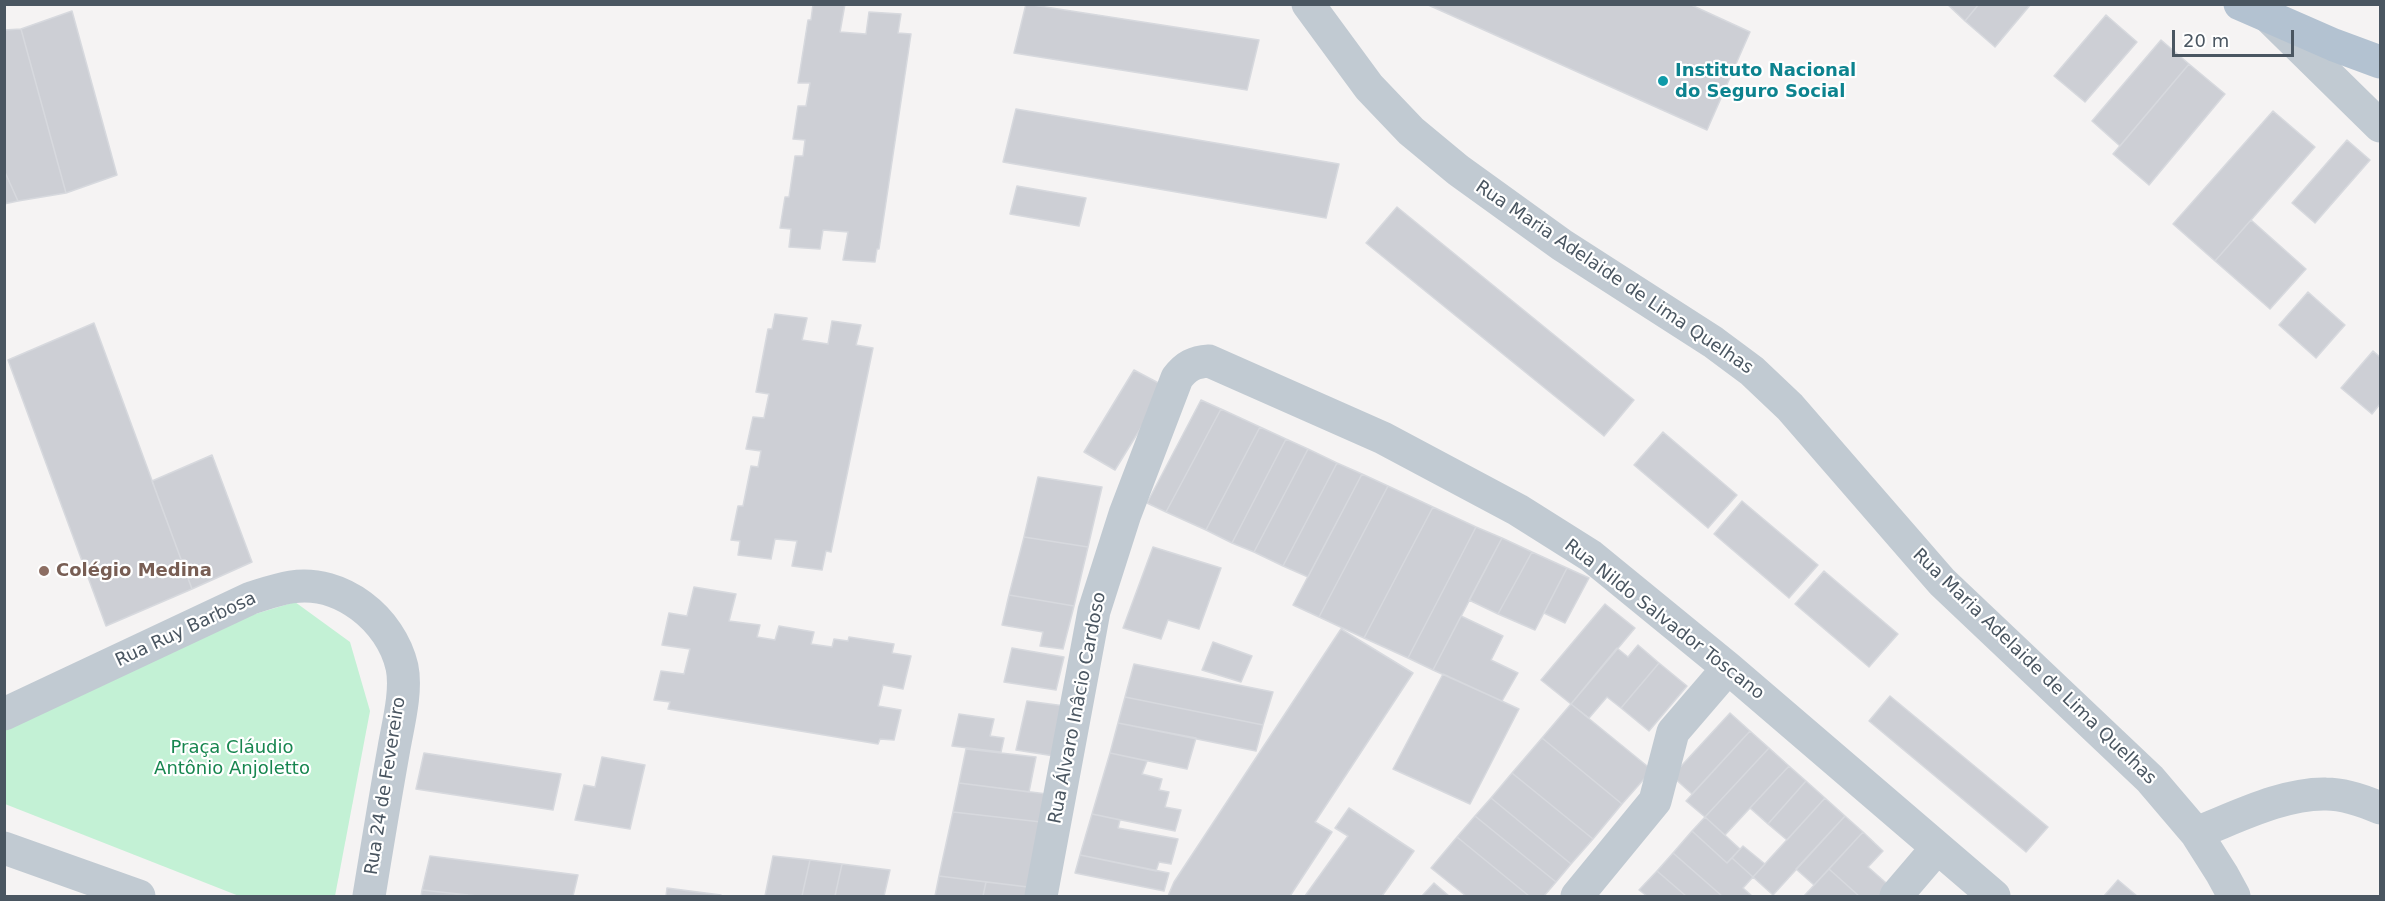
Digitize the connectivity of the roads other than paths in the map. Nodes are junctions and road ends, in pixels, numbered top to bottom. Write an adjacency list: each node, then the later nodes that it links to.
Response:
1 (1308, 4): 11 (street, Rua Maria Adelaide de Lima Quelhas)
2 (2240, 4): 3 (main road)
3 (2270, 18): 4 (main road); 5 (street)
4 (2380, 62)
5 (2380, 126)
6 (1196, 362): 8 (street, Rua Nildo Salvador Toscano); 16 (street, Rua Álvaro Inâcio Cardoso)
7 (370, 612): 9 (street, Rua Ruy Barbosa); 15 (street, Rua 24 de Fevereiro)
8 (1728, 668): 13 (street, Rua Nildo Salvador Toscano); 17 (street)
9 (4, 714)
10 (2380, 808): 11 (street)
11 (2196, 833): 20 (street, Rua Maria Adelaide de Lima Quelhas)
12 (4, 848): 14 (street)
13 (1937, 848): 18 (street); 19 (street, Rua Nildo Salvador Toscano)
14 (139, 897)
15 (369, 897)
16 (1041, 897)
17 (1577, 897)
18 (1896, 897)
19 (1994, 897)
20 (2234, 897)

